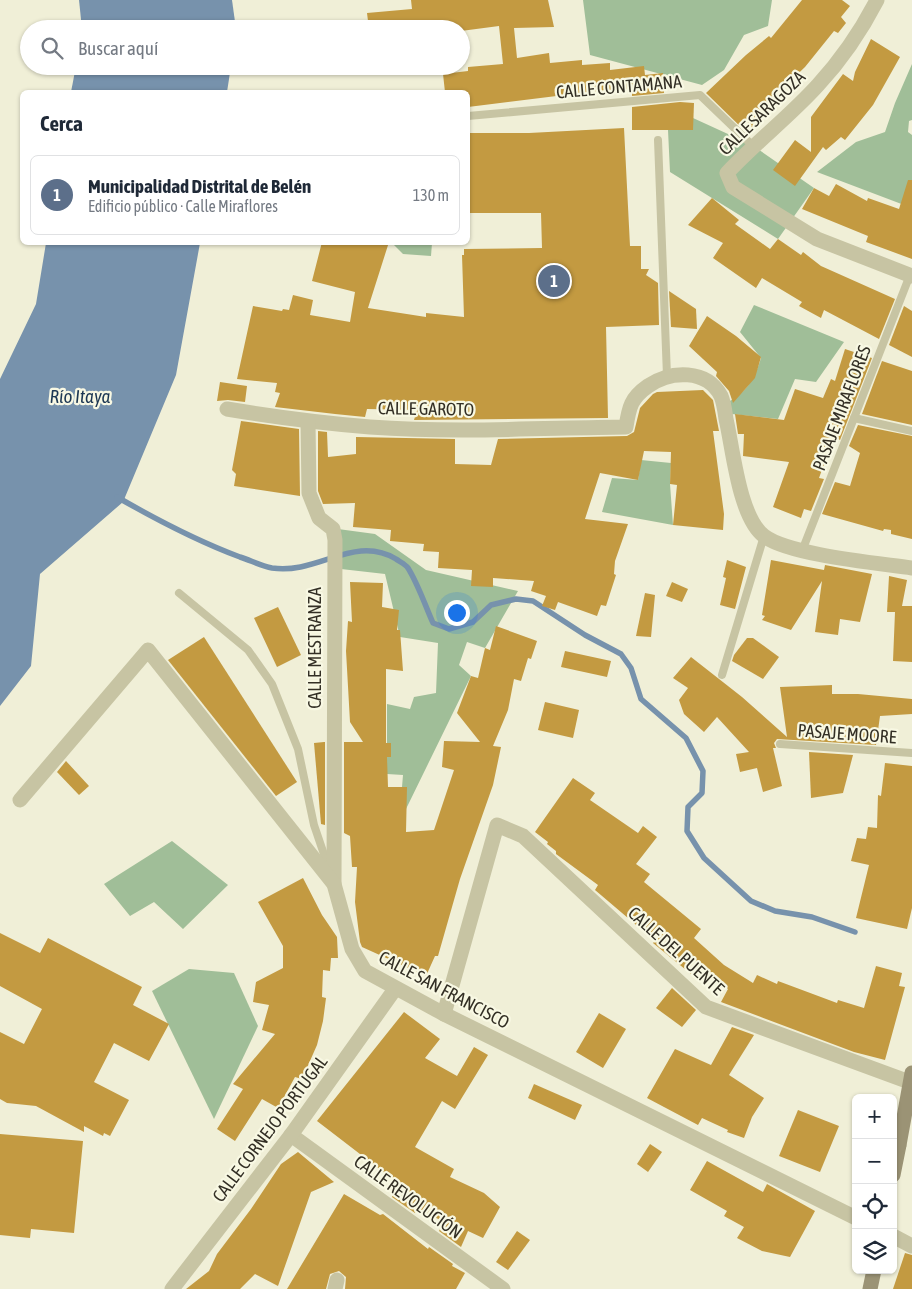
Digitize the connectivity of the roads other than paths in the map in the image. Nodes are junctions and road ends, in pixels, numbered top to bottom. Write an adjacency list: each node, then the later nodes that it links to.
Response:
1 (877, 0): 4 (street, CALLE SARAGOZA)
2 (470, 116): 4 (lane, CALLE CONTAMANA)
3 (658, 140): 6 (lane)
4 (752, 145): 5 (street, CALLE SARAGOZA)
5 (911, 275): 8 (lane, PASAJE MIRAFLORES)
6 (667, 376): 9 (street, CALLE GAROTO); 11 (street)
7 (227, 409): 9 (street, CALLE GAROTO)
8 (854, 418): 10 (lane); 12 (lane, PASAJE MIRAFLORES)
9 (308, 422): 19 (street, CALLE MESTRANZA)
10 (912, 431)
11 (764, 536): 12 (street); 15 (lane)
12 (802, 551): 13 (street)
13 (912, 568)
14 (179, 593): 19 (lane)
15 (722, 675)
16 (780, 744): 17 (lane, PASAJE MOORE)
17 (912, 753)
18 (20, 800): 19 (street, CALLE SAN FRANCISCO)
19 (334, 884): 20 (street, CALLE SAN FRANCISCO)
20 (395, 989): 21 (street, CALLE SAN FRANCISCO); 24 (street, CALLE CORNEJO PORTUGAL)
21 (444, 1014): 23 (street, CALLE DEL PUENTE); 26 (street, CALLE SAN FRANCISCO)
22 (912, 1073): 25 (main road, bridge)
23 (912, 1083)
24 (291, 1135): 30 (street, CALLE CORNEJO PORTUGAL); 31 (street, CALLE REVOLUCIÓN)
25 (897, 1158)
26 (852, 1216)
27 (897, 1238): 28 (street)
28 (912, 1246)
29 (873, 1274): 32 (main road)
30 (172, 1289)
31 (503, 1289)
32 (870, 1289)

